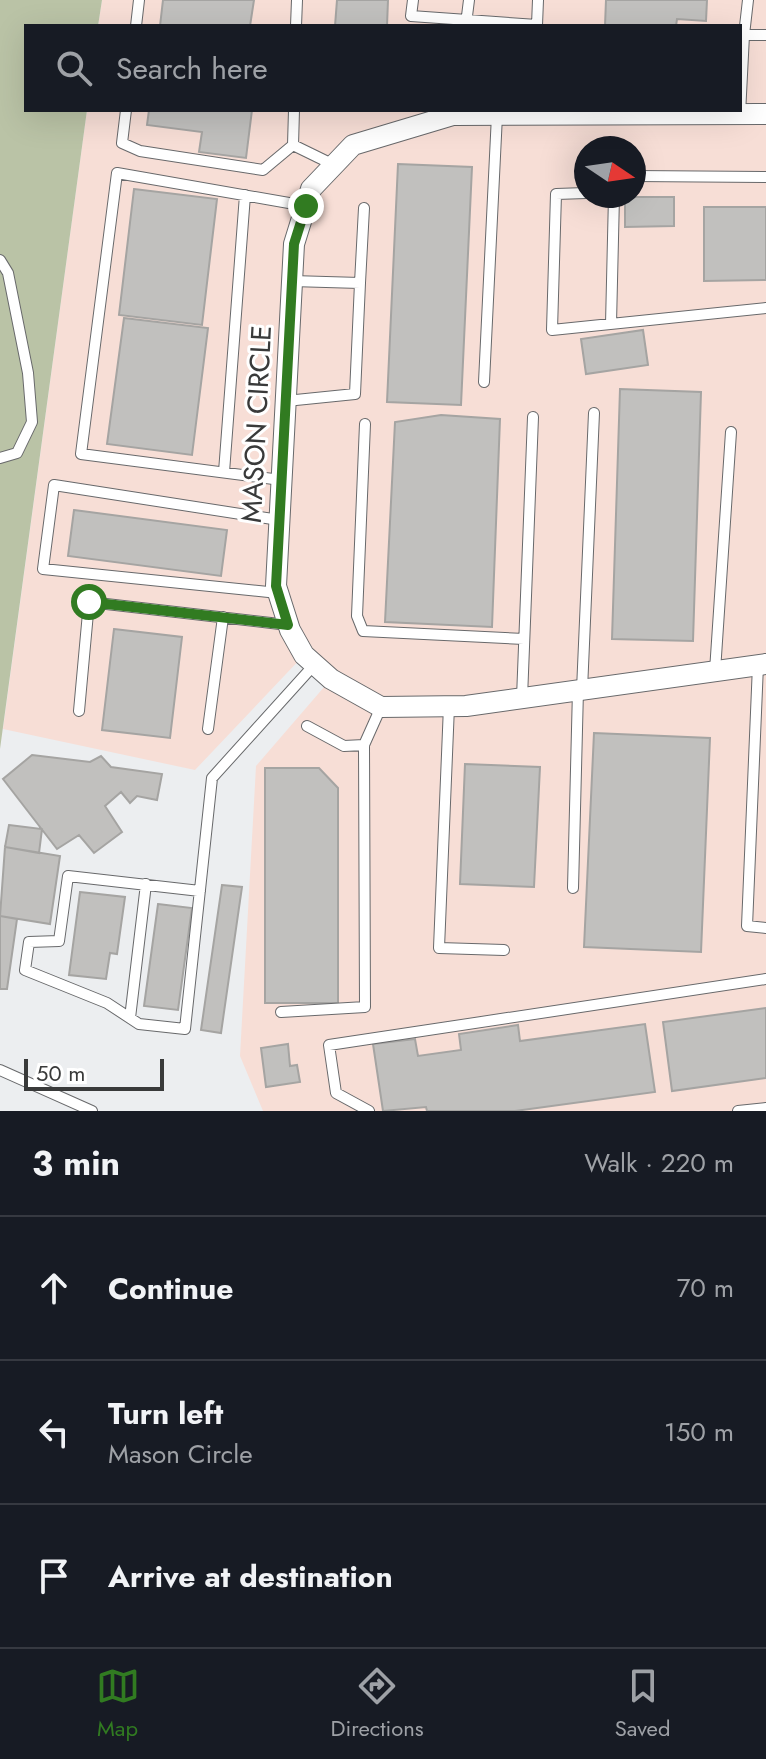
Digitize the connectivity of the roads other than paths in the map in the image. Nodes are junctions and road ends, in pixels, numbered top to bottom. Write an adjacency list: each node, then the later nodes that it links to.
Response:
1 (139, 0): 8 (lane)
2 (297, 0): 9 (lane)
3 (413, 0): 7 (lane)
4 (469, 0): 7 (lane)
5 (538, 0): 11 (lane)
6 (748, 0): 12 (lane)
7 (466, 23): 10 (lane)
8 (136, 24)
9 (296, 24)
10 (502, 24)
11 (537, 24)
12 (744, 35): 13 (lane); 14 (lane)
13 (766, 35)
14 (742, 74)
15 (126, 112): 21 (lane)
16 (294, 112): 21 (lane)
17 (454, 113): 20 (street, MASON CIRCLE); 22 (street, MASON CIRCLE)
18 (740, 114): 19 (street, MASON CIRCLE); 20 (street, MASON CIRCLE)
19 (766, 114)
20 (497, 115): 35 (lane)
21 (293, 145): 22 (lane)
22 (334, 165): 27 (street, MASON CIRCLE)
23 (646, 176): 24 (lane)
24 (766, 177)
25 (574, 193): 34 (lane)
26 (245, 195): 27 (lane); 42 (lane); 42 (lane)
27 (306, 206): 31 (street, MASON CIRCLE)
28 (364, 208): 32 (lane)
29 (614, 208): 34 (lane)
30 (0, 260): 41 (lane)
31 (292, 281): 32 (lane); 36 (street, MASON CIRCLE)
32 (360, 283): 36 (lane)
33 (766, 308): 34 (lane)
34 (611, 324)
35 (484, 382)
36 (286, 401): 43 (street, MASON CIRCLE)
37 (594, 413): 52 (lane)
38 (533, 417): 48 (lane)
39 (365, 424): 48 (lane)
40 (731, 432): 51 (lane)
41 (0, 458)
42 (224, 472): 43 (lane)
43 (281, 480): 44 (street, MASON CIRCLE)
44 (279, 520): 45 (street, MASON CIRCLE); 45 (lane)
45 (278, 593): 47 (street, MASON CIRCLE)
46 (223, 617): 47 (lane); 56 (lane); 58 (lane)
47 (288, 625): 50 (street, MASON CIRCLE)
48 (524, 639): 53 (lane)
49 (762, 664): 51 (street); 63 (lane)
50 (314, 665): 55 (street, MASON CIRCLE); 62 (lane)
51 (715, 671): 52 (street)
52 (580, 690): 53 (street); 61 (lane)
53 (522, 698): 54 (street)
54 (449, 706): 55 (street); 64 (lane)
55 (381, 707): 59 (lane)
56 (79, 711)
57 (307, 726): 59 (lane)
58 (208, 729)
59 (364, 745): 66 (lane)
60 (146, 884): 62 (lane); 67 (lane); 67 (lane)
61 (573, 888)
62 (200, 891): 67 (lane)
63 (766, 928)
64 (504, 950)
65 (766, 979): 71 (lane)
66 (281, 1012)
67 (130, 1018)
68 (0, 1070): 70 (lane)
69 (763, 1109): 72 (lane)
70 (92, 1111)
71 (369, 1111)
72 (738, 1111)

